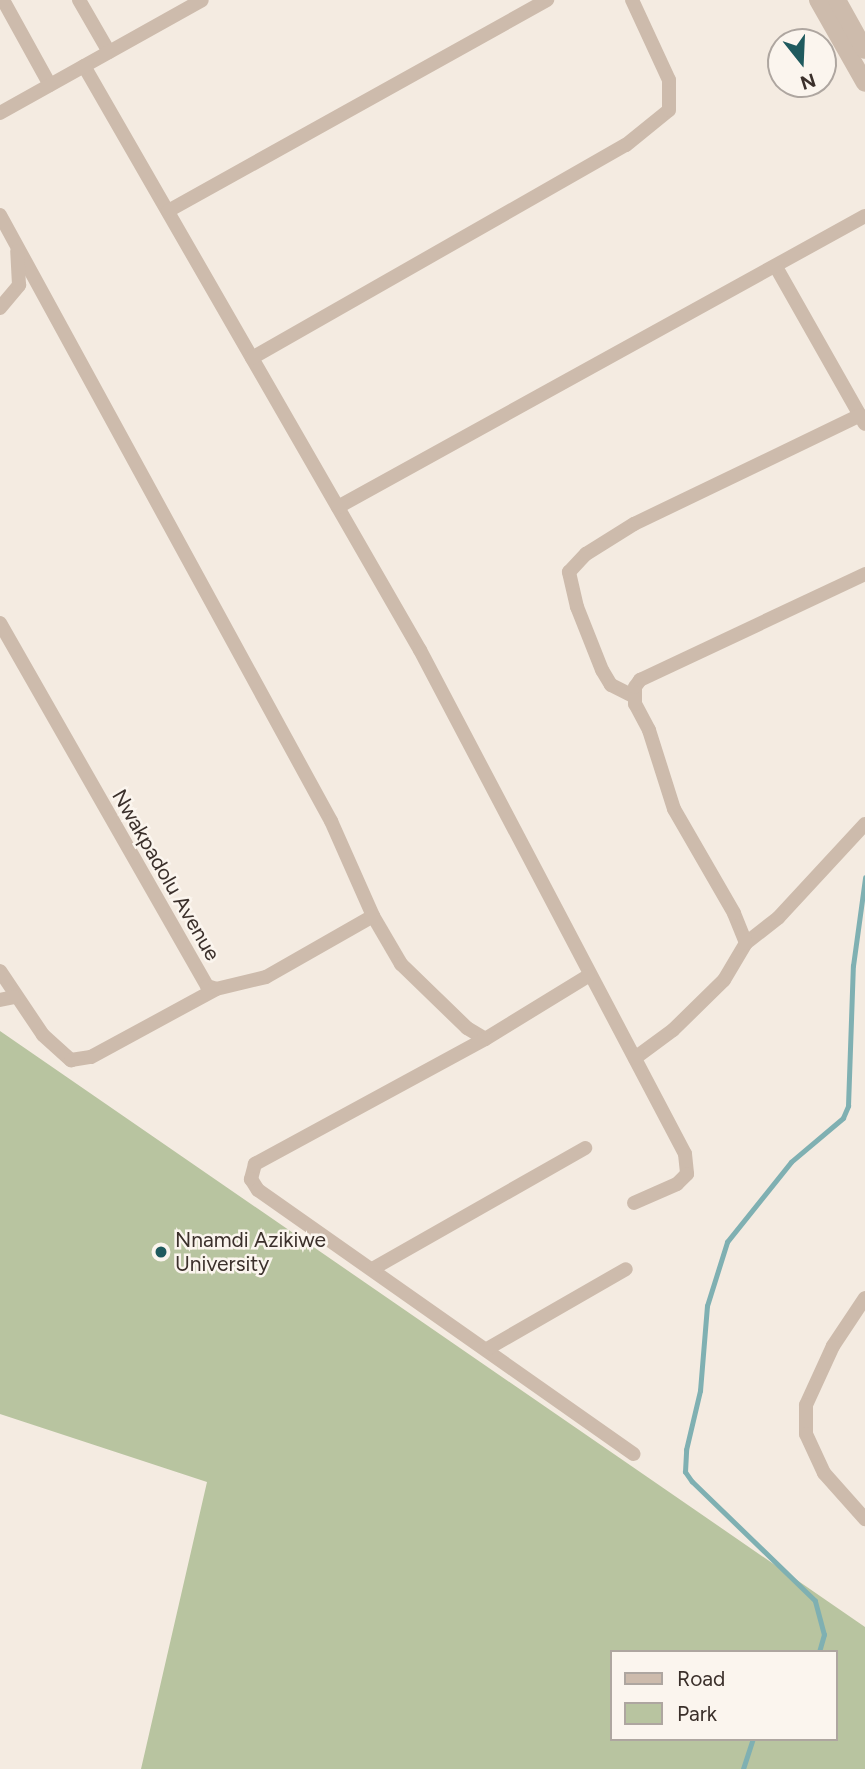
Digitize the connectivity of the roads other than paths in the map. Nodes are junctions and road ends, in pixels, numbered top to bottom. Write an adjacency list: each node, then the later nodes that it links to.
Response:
1 (3, 0): 12 (street)
2 (79, 0): 9 (street)
3 (202, 0): 9 (street)
4 (547, 0): 14 (street)
5 (632, 0): 20 (street)
6 (818, 0): 11 (street)
7 (837, 0): 8 (street)
8 (865, 50)
9 (109, 52): 10 (street)
10 (84, 66): 12 (street); 14 (street)
11 (865, 83)
12 (50, 85): 13 (street)
13 (0, 113)
14 (168, 211): 20 (street)
15 (0, 215): 17 (street)
16 (865, 216): 18 (street)
17 (17, 246): 19 (street); 27 (street)
18 (776, 267): 21 (street); 22 (street)
19 (0, 308)
20 (252, 358): 22 (street)
21 (862, 419): 25 (street)
22 (338, 507): 30 (street)
23 (865, 574): 25 (street)
24 (0, 623): 31 (street, Nwakpadolu Avenue)
25 (633, 696): 28 (street)
26 (865, 824): 28 (street)
27 (373, 916): 31 (street, Nwakpadolu Avenue); 33 (street)
28 (746, 943): 34 (street)
29 (0, 971): 32 (street)
30 (587, 976): 33 (street); 34 (street)
31 (216, 989): 32 (street)
32 (7, 999)
33 (485, 1039): 37 (street)
34 (635, 1058): 36 (street)
35 (585, 1149): 37 (street)
36 (634, 1203)
37 (374, 1268): 40 (street)
38 (626, 1269): 40 (street)
39 (865, 1298): 42 (street)
40 (487, 1349): 41 (street)
41 (634, 1454)
42 (865, 1519)

